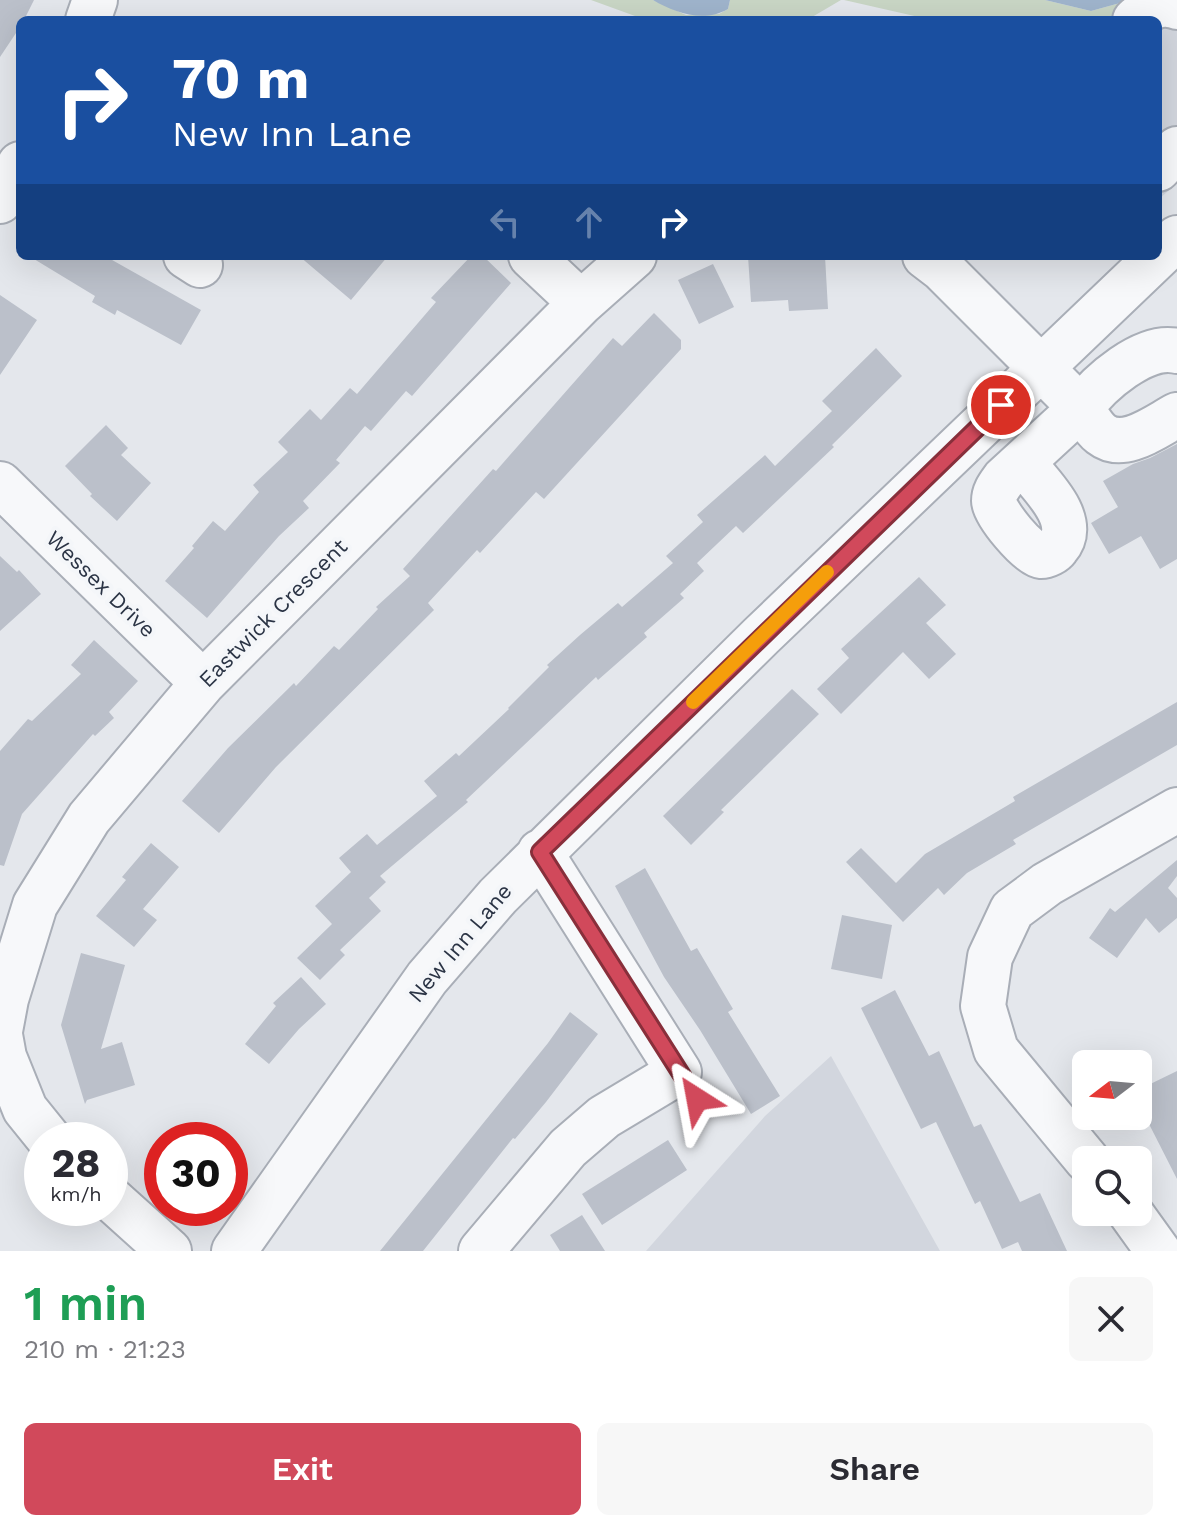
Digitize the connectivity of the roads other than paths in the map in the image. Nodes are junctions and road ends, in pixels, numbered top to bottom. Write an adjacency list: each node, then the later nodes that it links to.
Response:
1 (1177, 7): 2 (street)
2 (1140, 16)
3 (1177, 149): 4 (street)
4 (1162, 165)
5 (16, 171): 6 (street)
6 (0, 201)
7 (1162, 221): 8 (street)
8 (1177, 238): 9 (street, New Inn Lane)
9 (1162, 252)
10 (535, 260): 14 (street)
11 (629, 260): 14 (street, Eastwick Crescent)
12 (930, 260): 16 (street)
13 (1154, 260): 16 (street, New Inn Lane)
14 (581, 303): 21 (street, Eastwick Crescent)
15 (1177, 351): 17 (street)
16 (1040, 367): 17 (street); 23 (street, New Inn Lane)
17 (1081, 408): 18 (street); 19 (street)
18 (1177, 415)
19 (1023, 463)
20 (0, 484): 21 (street, Wessex Drive)
21 (203, 683): 24 (street, Eastwick Crescent)
22 (1177, 810): 26 (street)
23 (540, 852): 30 (street, New Inn Lane); 31 (street)
24 (0, 1033): 25 (street, Eastwick Crescent)
25 (35, 1122)
26 (1075, 1146)
27 (128, 1214): 29 (street)
28 (1140, 1226): 32 (street)
29 (169, 1251)
30 (234, 1251)
31 (481, 1251)
32 (1158, 1251)

